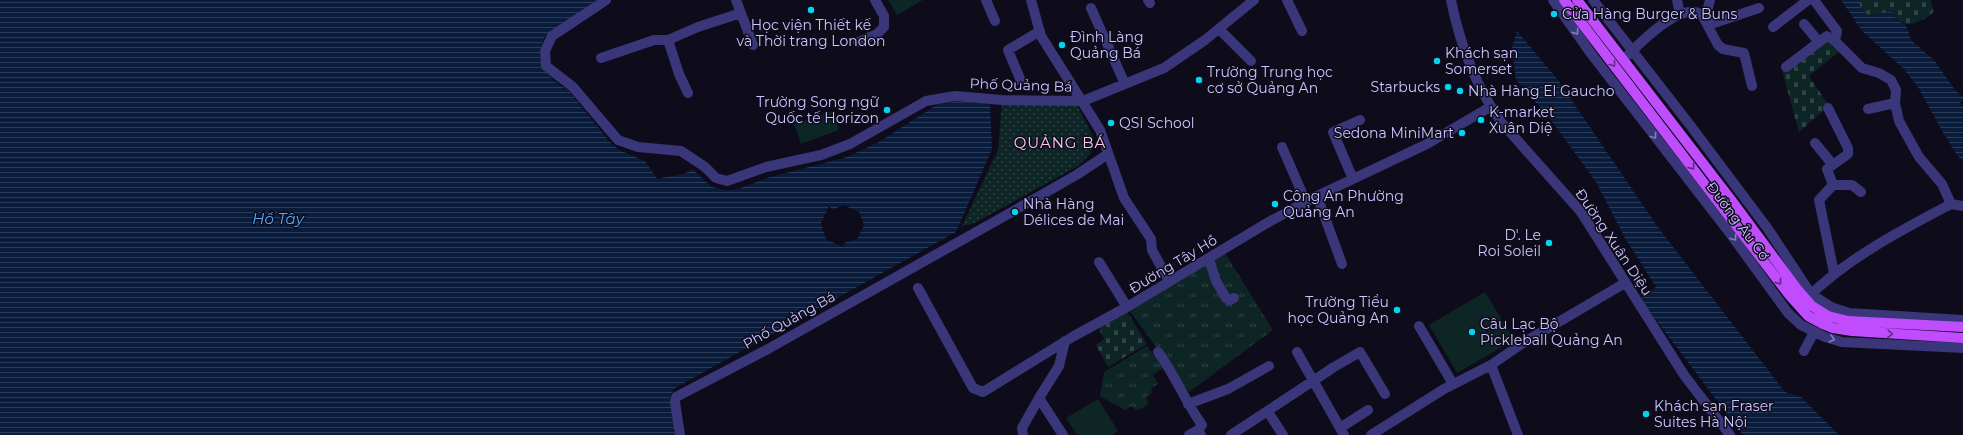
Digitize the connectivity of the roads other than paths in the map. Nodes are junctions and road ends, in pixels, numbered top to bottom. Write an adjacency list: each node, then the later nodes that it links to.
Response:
1 (606, 0): 42 (street, Phố Quảng Bá)
2 (736, 0): 18 (street)
3 (875, 0): 29 (street)
4 (986, 0): 21 (street)
5 (1031, 0): 26 (street)
6 (1254, 0): 25 (street)
7 (1287, 0): 27 (street)
8 (1451, 0): 44 (street, Đường Xuân Diệu)
9 (1553, 0): 72 (street, Đường Âu Cơ, one-way to 72)
10 (1564, 0): 19 (main road, Đường Âu Cơ)
11 (1593, 0): 33 (street, Đường Âu Cơ)
12 (1677, 0): 20 (street)
13 (1710, 0): 22 (street)
14 (1814, 0): 24 (street); 31 (street)
15 (1580, 3): 19 (main road); 35 (main road, Đường Âu Cơ)
16 (1091, 8): 39 (street)
17 (1758, 8): 22 (street)
18 (741, 13): 28 (street); 32 (street)
19 (1574, 14): 73 (main road, Đường Âu Cơ, one-way to 73)
20 (1680, 14): 22 (street); 33 (street)
21 (995, 21)
22 (1706, 22): 40 (street)
23 (1804, 24): 30 (street)
24 (1773, 27)
25 (1218, 29): 36 (street); 39 (street)
26 (1040, 31): 38 (street); 42 (street)
27 (1302, 31)
28 (668, 40): 34 (street); 41 (street)
29 (858, 42)
30 (1819, 42): 31 (street); 37 (street)
31 (1835, 42): 43 (street)
32 (753, 45)
33 (1632, 51): 35 (street); 66 (street, Đường Âu Cơ)
34 (600, 58)
35 (1624, 60): 66 (main road, Đường Âu Cơ)
36 (1251, 62)
37 (1786, 67)
38 (1021, 82)
39 (1125, 84): 42 (street)
40 (1752, 86)
41 (688, 93)
42 (1083, 101): 50 (street, Phố Quảng Bá)
43 (1894, 103): 46 (street); 57 (street)
44 (1490, 106): 52 (street, Đường Tây Hồ); 64 (street, Đường Xuân Diệu)
45 (1828, 108): 51 (street)
46 (1868, 109)
47 (1360, 120): 52 (street)
48 (1815, 143): 51 (street)
49 (1282, 147): 56 (street)
50 (1108, 154): 63 (street); 90 (street, Phố Quảng Bá)
51 (1833, 165): 53 (street)
52 (1353, 179): 55 (street, Đường Tây Hồ)
53 (1833, 185): 54 (street); 62 (street)
54 (1861, 192)
55 (1316, 196): 56 (street, Đường Tây Hồ); 61 (street)
56 (1306, 202): 59 (street, Đường Tây Hồ)
57 (1951, 204): 58 (street); 62 (street)
58 (1963, 206)
59 (1209, 259): 63 (street, Đường Tây Hồ); 67 (street)
60 (1099, 262): 68 (street)
61 (1342, 264)
62 (1834, 273): 66 (street)
63 (1169, 281): 68 (street, Đường Tây Hồ)
64 (1625, 283): 79 (street); 97 (street, Đường Xuân Diệu)
65 (918, 288): 74 (street, Đường Tây Hồ)
66 (1808, 297): 69 (street, Đường Âu Cơ); 71 (main road, Đường Âu Cơ)
67 (1234, 298)
68 (1127, 307): 74 (street, Đường Tây Hồ)
69 (1963, 320)
70 (1420, 326): 82 (street)
71 (1963, 328)
72 (1814, 332): 75 (street, Đường Âu Cơ, one-way to 75); 76 (street)
73 (1963, 338)
74 (1065, 341): 84 (street)
75 (1963, 348)
76 (1804, 351)
77 (1158, 352): 85 (street)
78 (1297, 352): 81 (street)
79 (1490, 365): 82 (street); 96 (street)
80 (1269, 366): 85 (street)
81 (1313, 381): 83 (street); 87 (street); 88 (street)
82 (1453, 384): 95 (street)
83 (1385, 394)
84 (1038, 398): 91 (street); 92 (street)
85 (1188, 404): 89 (street)
86 (1368, 410): 88 (street)
87 (1268, 412): 93 (street); 94 (street)
88 (1342, 432)
89 (1196, 433)
90 (680, 435)
91 (1023, 435)
92 (1062, 435)
93 (1231, 435)
94 (1283, 435)
95 (1371, 435)
96 (1518, 435)
97 (1730, 435)

